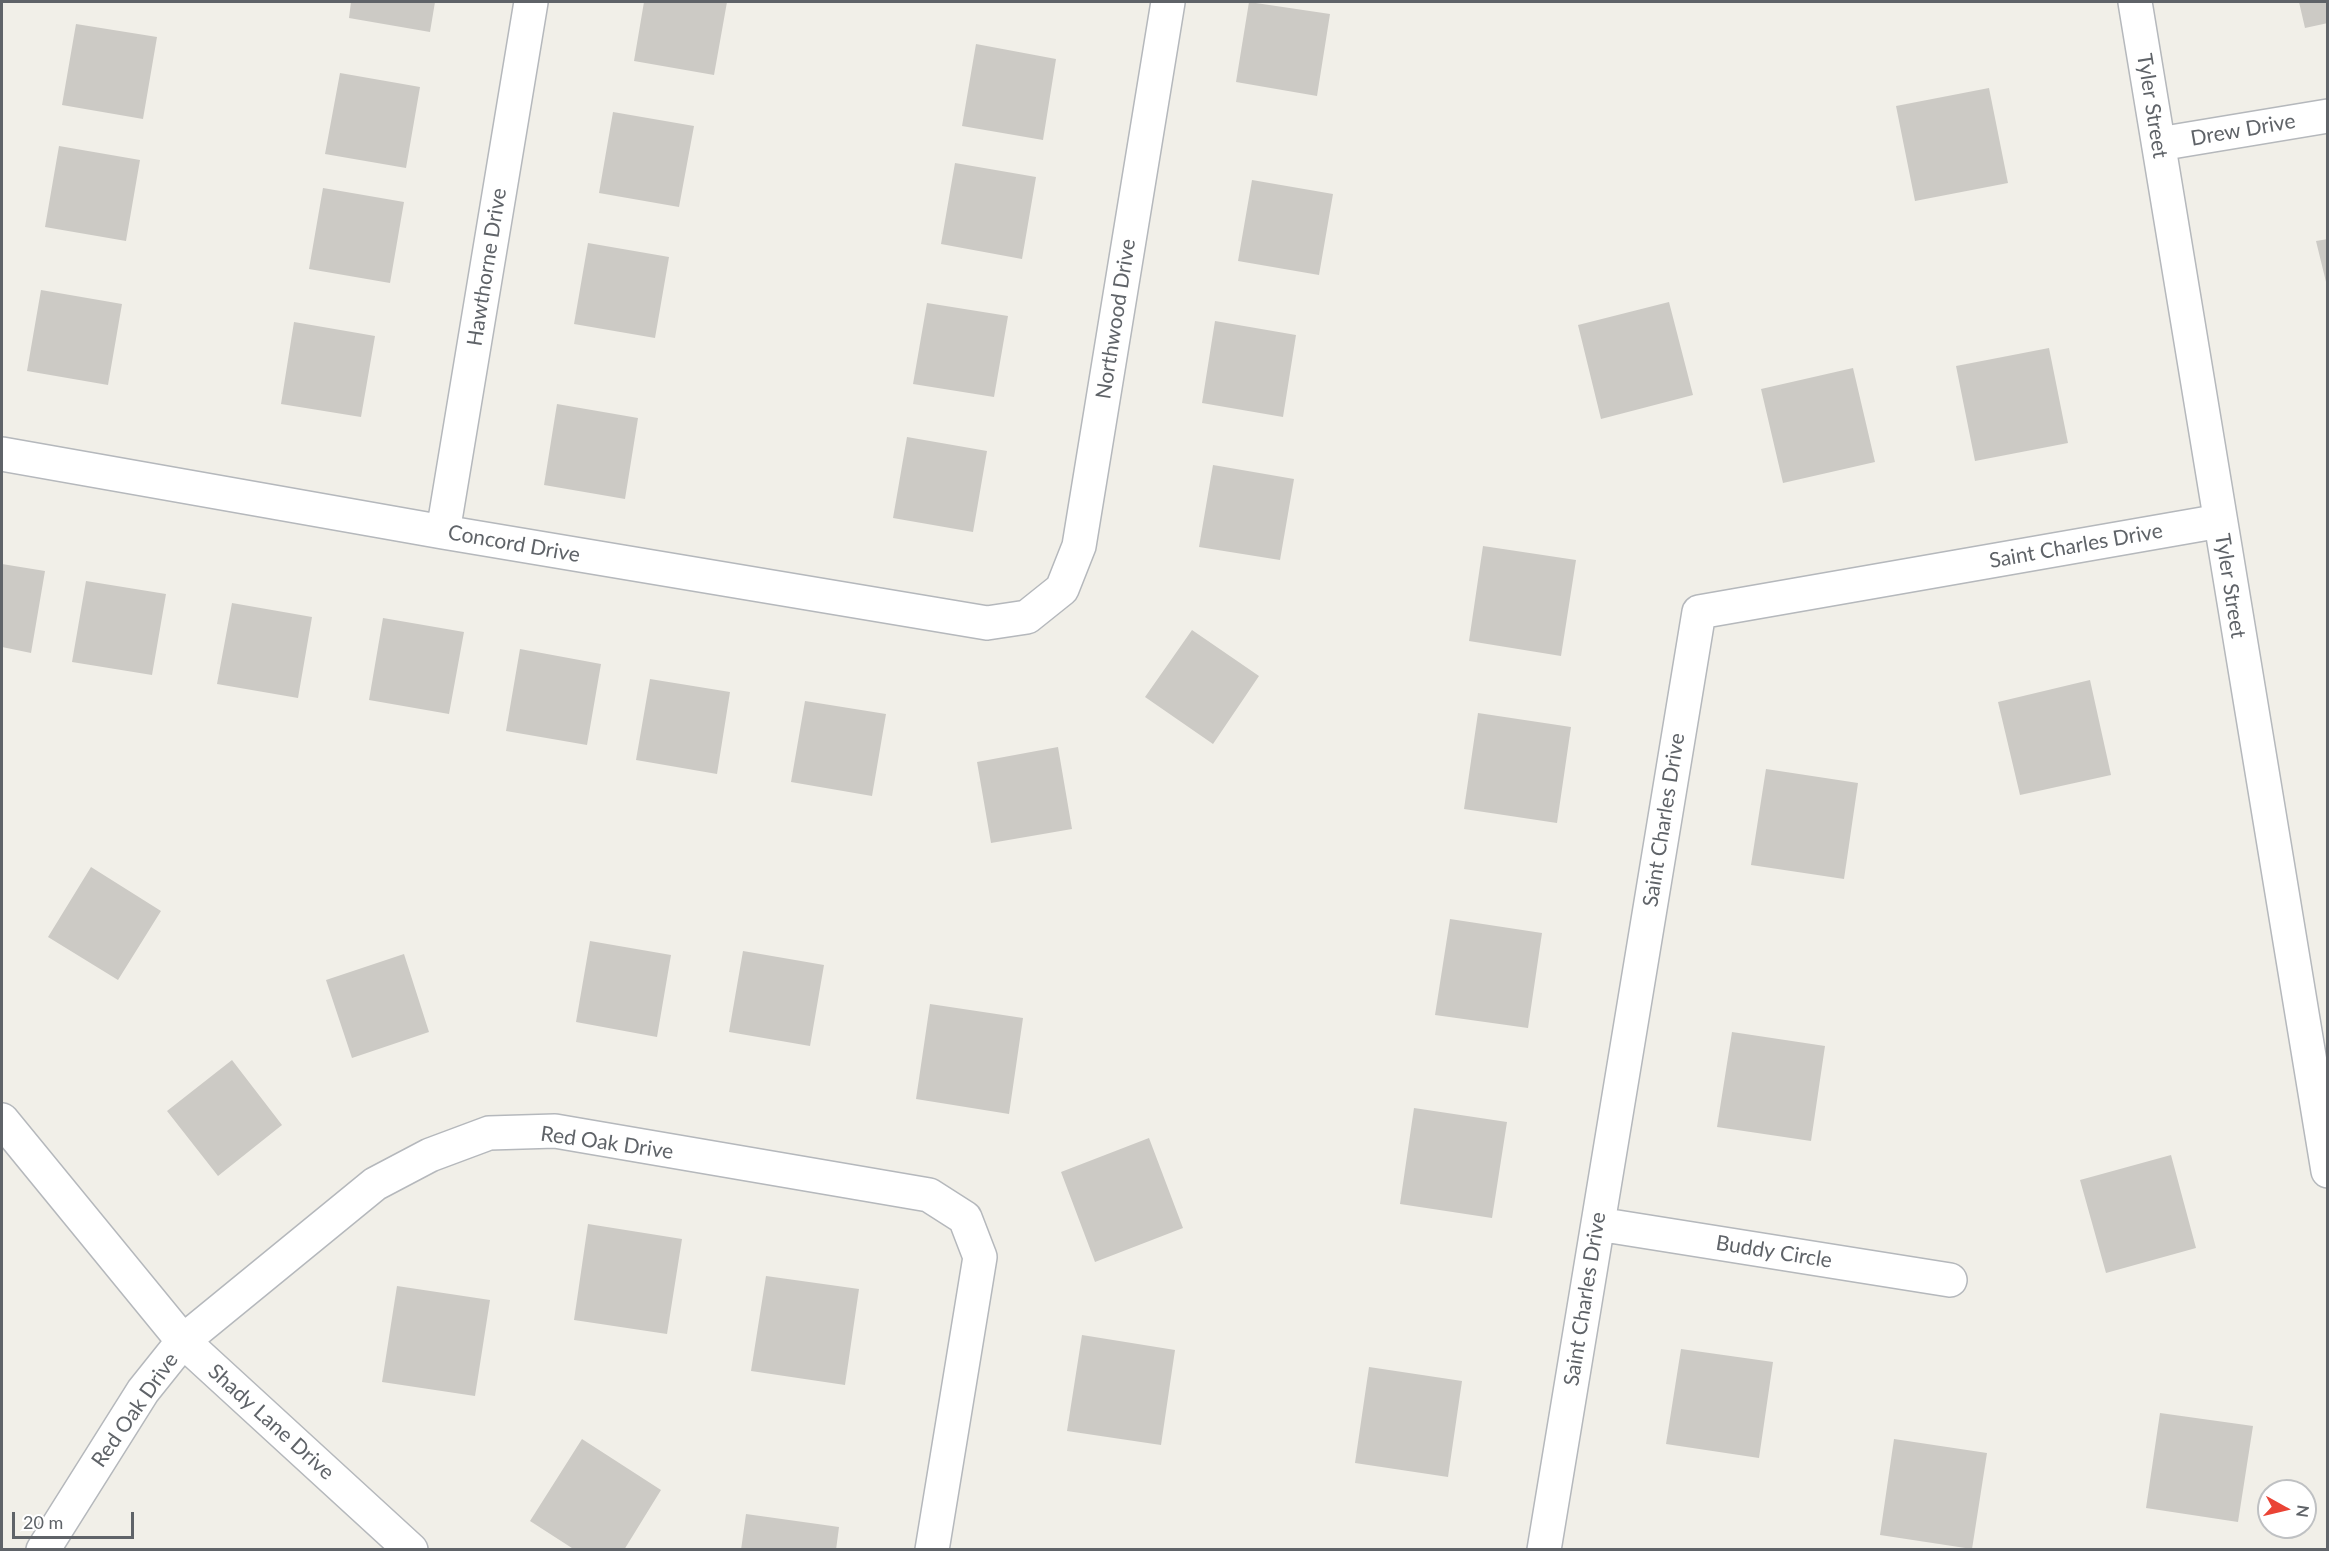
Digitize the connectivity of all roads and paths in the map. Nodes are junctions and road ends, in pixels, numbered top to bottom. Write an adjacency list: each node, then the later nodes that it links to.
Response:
1 (531, 2): 8 (street, Hawthorne Drive)
2 (1168, 2): 9 (street, Northwood Drive)
3 (2135, 2): 5 (street, Tyler Street)
4 (2328, 116): 5 (street, Drew Drive)
5 (2159, 144): 7 (street, Tyler Street)
6 (2, 454): 8 (street, Concord Drive)
7 (2220, 521): 11 (street, Tyler Street); 12 (street, Saint Charles Drive)
8 (443, 532): 9 (street, Concord Drive)
9 (1027, 617)
10 (2, 1120): 14 (street, Shady Lane Drive)
11 (2328, 1171)
12 (1598, 1224): 13 (street, Buddy Circle); 18 (street, Saint Charles Drive)
13 (1950, 1280)
14 (183, 1341): 15 (street, Red Oak Drive); 16 (street, Shady Lane Drive); 17 (street, Red Oak Drive)
15 (43, 1550)
16 (411, 1550)
17 (932, 1550)
18 (1544, 1550)

